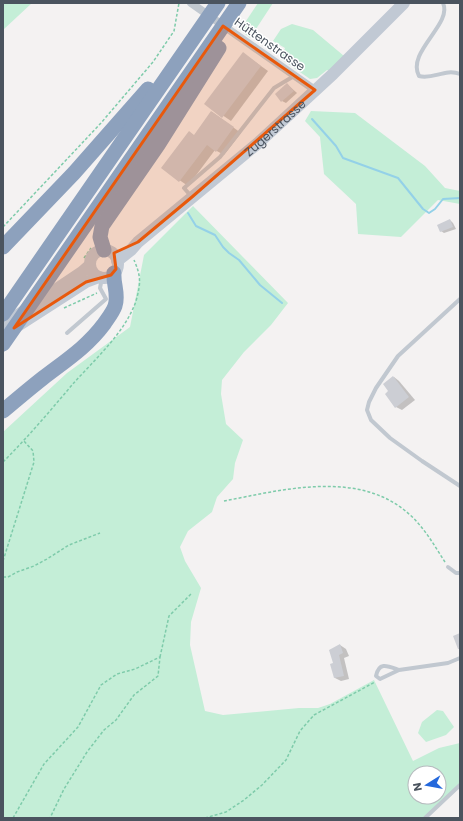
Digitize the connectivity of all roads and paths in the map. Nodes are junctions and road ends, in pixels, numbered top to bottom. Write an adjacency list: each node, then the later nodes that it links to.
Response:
1 (179, 3): 13 (path)
2 (218, 3): 8 (highway)
3 (239, 3): 23 (highway)
4 (246, 3): 17 (highway)
5 (404, 3): 11 (main road, Zugerstrasse)
6 (443, 3): 9 (lane)
7 (192, 4): 10 (street, Hüttenstrasse)
8 (201, 27): 15 (highway); 19 (highway)
9 (460, 74)
10 (295, 76): 11 (street, Hüttenstrasse); 12 (lane)
11 (315, 90): 12 (main road, Zugerstrasse)
12 (192, 198): 14 (main road, Zugerstrasse)
13 (3, 227)
14 (134, 246): 17 (main road, Zugerstrasse); 25 (path)
15 (3, 247)
16 (90, 265): 17 (main road); 17 (main road, Zugerstrasse); 20 (main road, Zugerstrasse)
17 (108, 265): 21 (lane); 22 (main road, Zugerstrasse); 24 (highway)
18 (460, 299): 27 (lane)
19 (3, 314)
20 (3, 325)
21 (67, 333)
22 (3, 335)
23 (3, 344)
24 (3, 411)
25 (24, 441): 26 (path); 30 (path)
26 (3, 462)
27 (460, 486)
28 (224, 501): 31 (path)
29 (100, 533): 33 (path)
30 (3, 561)
31 (448, 568): 32 (lane)
32 (460, 573)
33 (3, 577)
34 (192, 593): 35 (path)
35 (160, 657): 40 (path); 41 (path)
36 (460, 658): 37 (lane)
37 (399, 670): 38 (lane); 38 (lane)
38 (380, 679): 42 (path)
39 (460, 785): 43 (lane)
40 (13, 818)
41 (50, 818)
42 (205, 818)
43 (425, 818)

